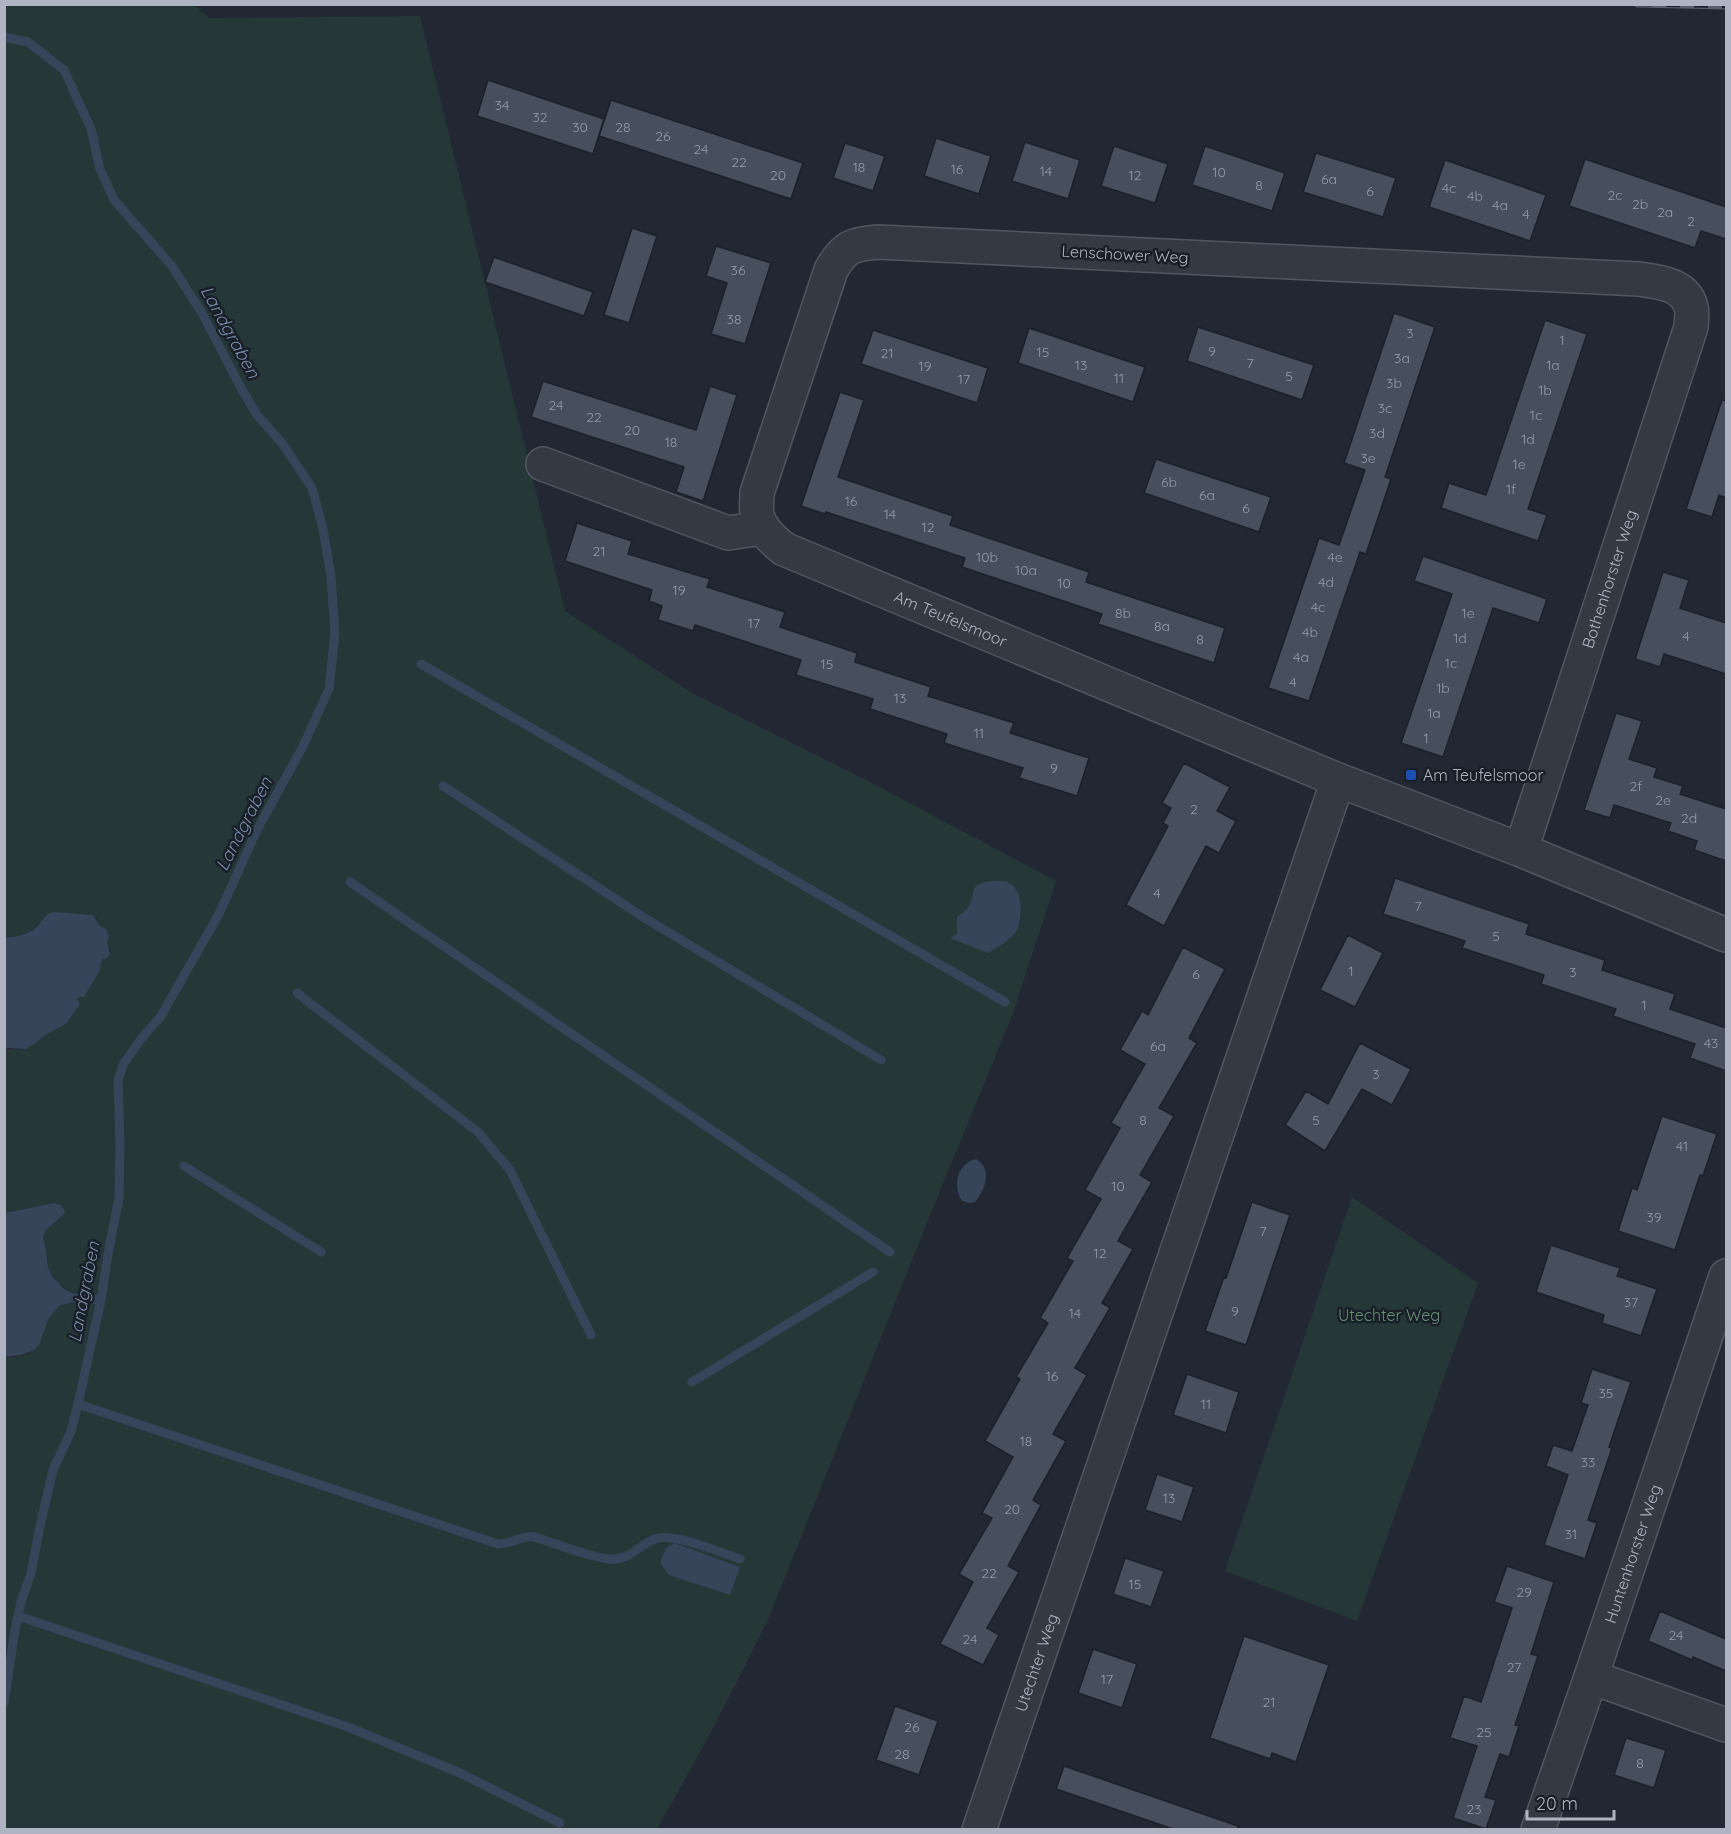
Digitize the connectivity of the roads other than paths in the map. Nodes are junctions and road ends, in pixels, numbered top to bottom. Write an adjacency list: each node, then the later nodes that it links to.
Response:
1 (1691, 307): 3 (street, Lenschower Weg); 5 (street, Bothenhorster Weg)
2 (543, 464): 3 (street)
3 (763, 528): 4 (street, Am Teufelsmoor)
4 (1338, 780): 5 (street, Am Teufelsmoor); 10 (street, Utechter Weg)
5 (1521, 850): 6 (street, Am Teufelsmoor)
6 (1726, 935)
7 (1726, 1276): 8 (street, Huntenhorster Weg)
8 (1592, 1677): 9 (street); 11 (street, Huntenhorster Weg)
9 (1726, 1725)
10 (979, 1830)
11 (1538, 1830)

